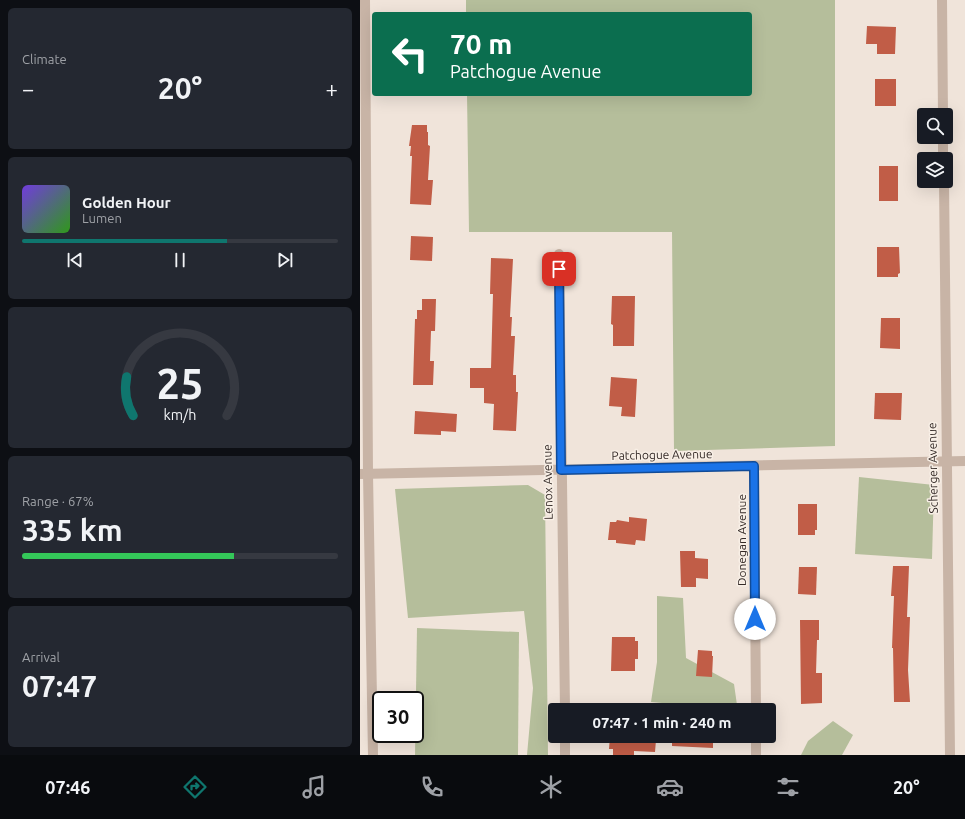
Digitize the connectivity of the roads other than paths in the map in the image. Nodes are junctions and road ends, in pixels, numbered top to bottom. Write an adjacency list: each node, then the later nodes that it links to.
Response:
1 (364, 0): 10 (street)
2 (942, 0): 3 (street)
3 (943, 108)
4 (944, 188): 6 (street, Scherger Avenue)
5 (559, 254): 9 (street, Lenox Avenue)
6 (946, 462): 7 (street, Patchogue Avenue); 8 (street, Patchogue Avenue); 18 (street, Scherger Avenue)
7 (965, 462)
8 (754, 466): 9 (street, Patchogue Avenue); 12 (street, Donegan Avenue)
9 (561, 470): 10 (street, Patchogue Avenue); 11 (street, Lenox Avenue)
10 (364, 474): 15 (street)
11 (564, 703)
12 (756, 703)
13 (565, 743): 16 (street)
14 (756, 743): 17 (street)
15 (373, 755)
16 (565, 755)
17 (756, 755)
18 (950, 755)

